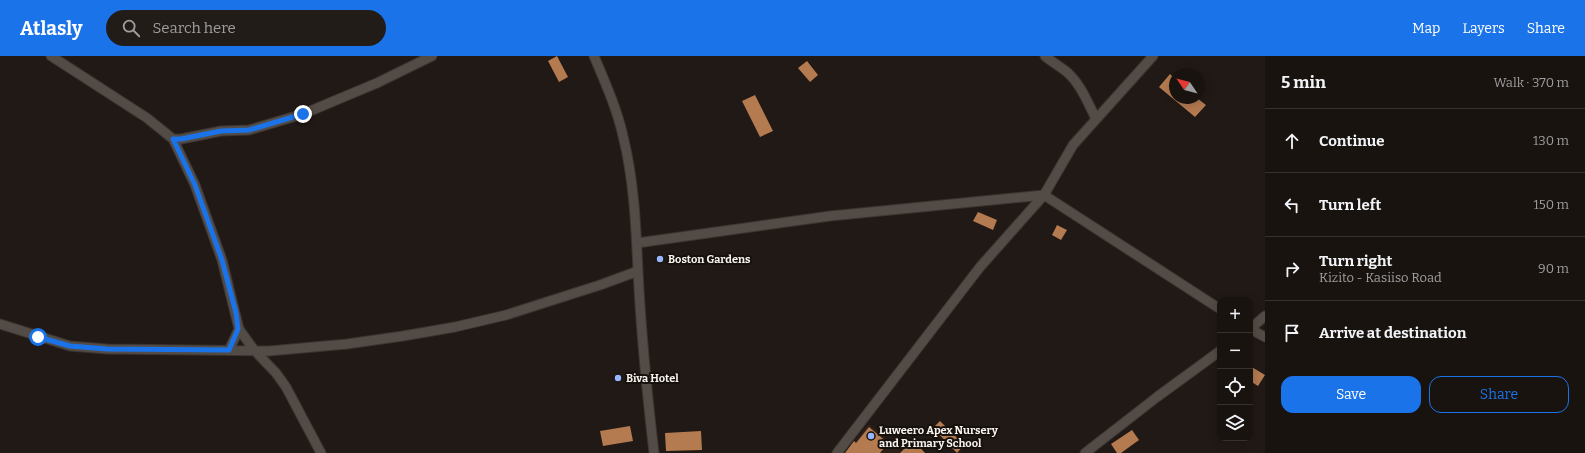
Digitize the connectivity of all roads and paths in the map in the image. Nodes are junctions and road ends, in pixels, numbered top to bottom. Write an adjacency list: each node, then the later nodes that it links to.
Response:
1 (51, 56): 7 (street)
2 (432, 56): 7 (street)
3 (594, 56): 9 (street)
4 (1045, 56): 6 (street)
5 (1153, 56): 6 (street)
6 (1096, 119): 8 (street)
7 (173, 139): 15 (street)
8 (1044, 195): 9 (street); 11 (street); 23 (street)
9 (637, 243): 10 (street)
10 (638, 271): 19 (street); 22 (street)
11 (1217, 307)
12 (1265, 316): 14 (street)
13 (0, 324): 18 (street)
14 (1253, 326)
15 (238, 329): 18 (street); 19 (street)
16 (1253, 331): 17 (street)
17 (1265, 337)
18 (229, 350): 19 (street)
19 (254, 350): 21 (street)
20 (1217, 353): 24 (street)
21 (321, 453)
22 (654, 453)
23 (837, 453)
24 (1085, 453)

